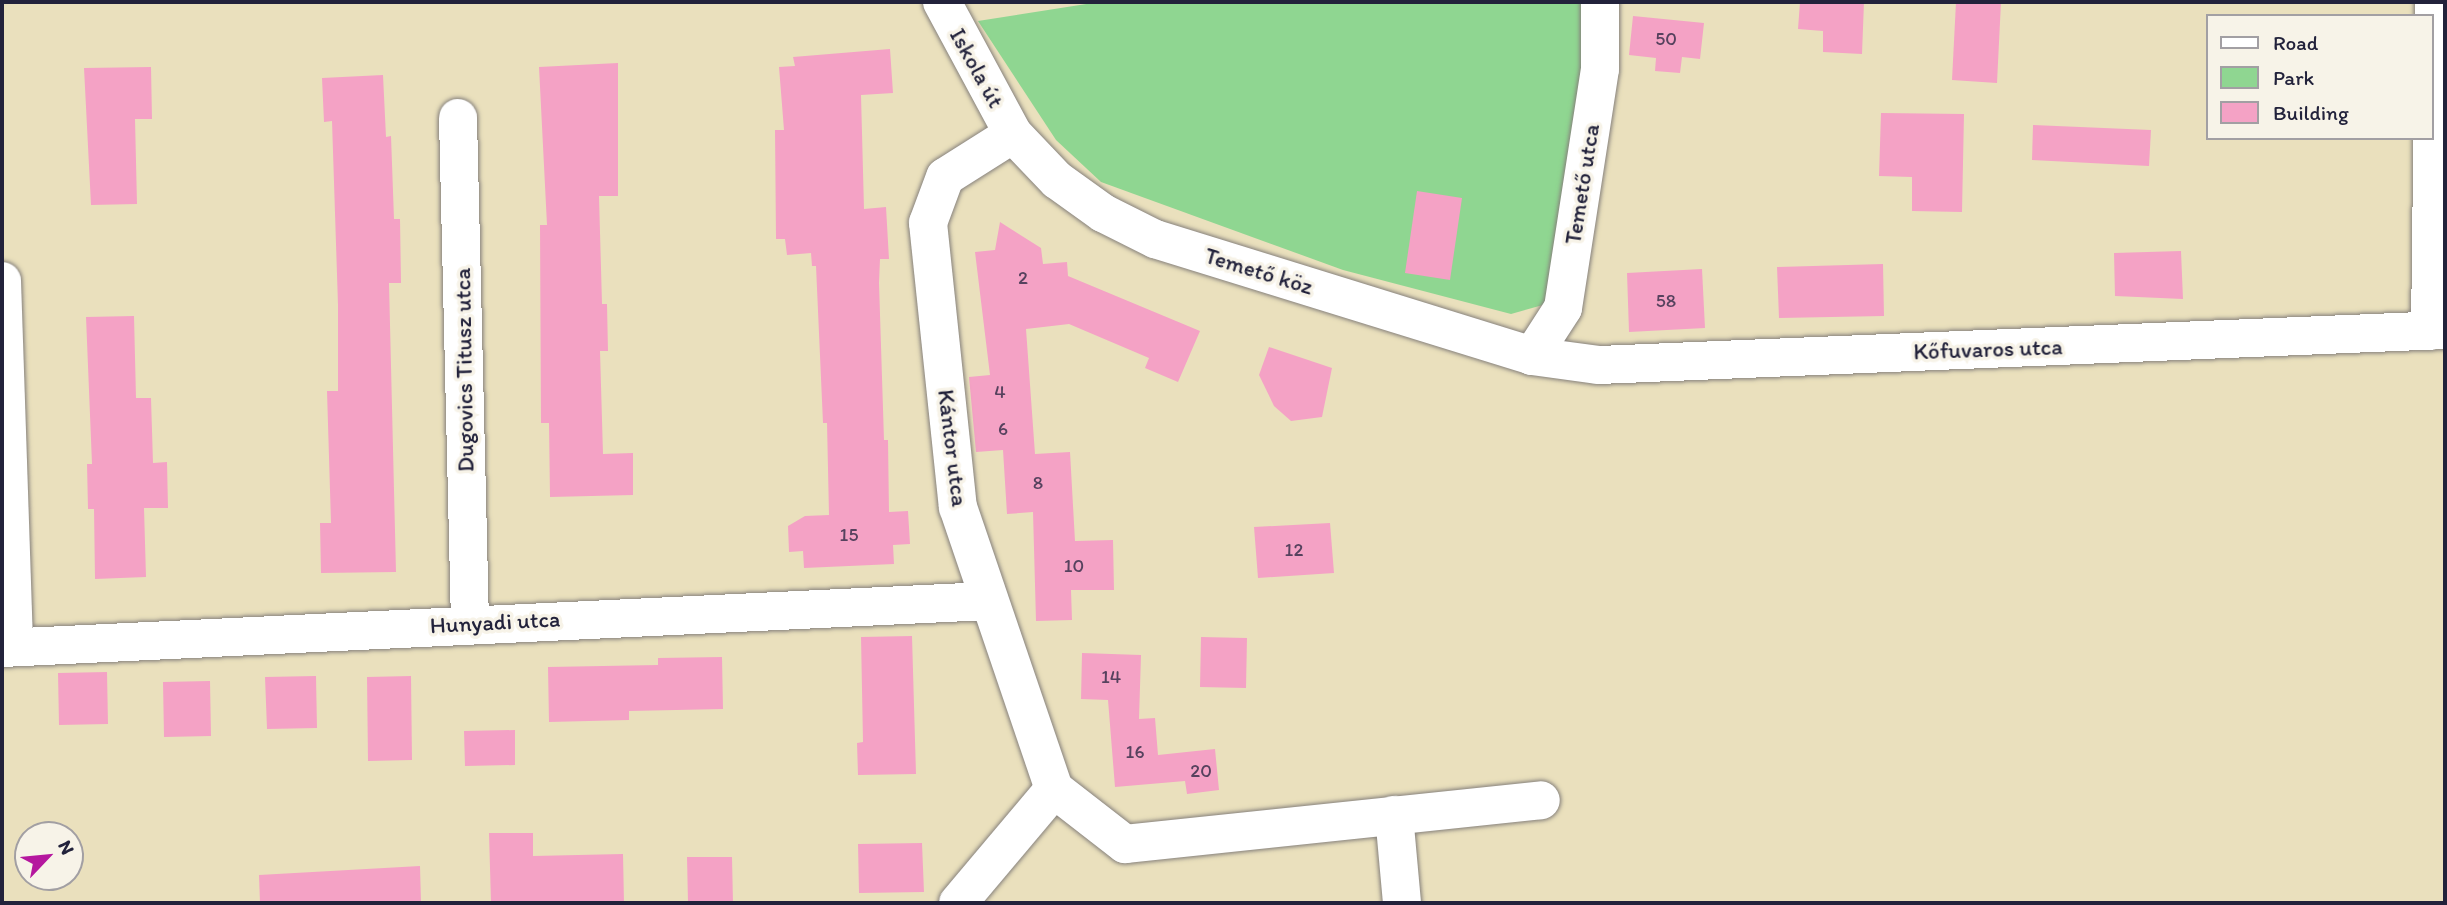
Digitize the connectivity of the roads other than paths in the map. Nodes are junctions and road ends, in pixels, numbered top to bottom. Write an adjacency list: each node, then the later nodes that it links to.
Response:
1 (942, 2): 5 (street, Iskola út)
2 (1600, 2): 8 (street, Temető utca)
3 (2434, 2): 7 (street)
4 (458, 118): 10 (street, Dugovics Titusz utca)
5 (1013, 134): 8 (street, Temető köz); 9 (street, Kántor utca)
6 (2, 281): 11 (street)
7 (2438, 330): 8 (street, Kőfuvaros utca)
8 (1532, 356)
9 (988, 601): 10 (street, Hunyadi utca); 12 (street, Kántor utca)
10 (470, 622): 11 (street, Hunyadi utca)
11 (8, 648)
12 (1054, 789): 14 (street); 15 (street)
13 (1541, 800): 14 (street)
14 (1394, 815): 16 (street)
15 (958, 903)
16 (1402, 903)

